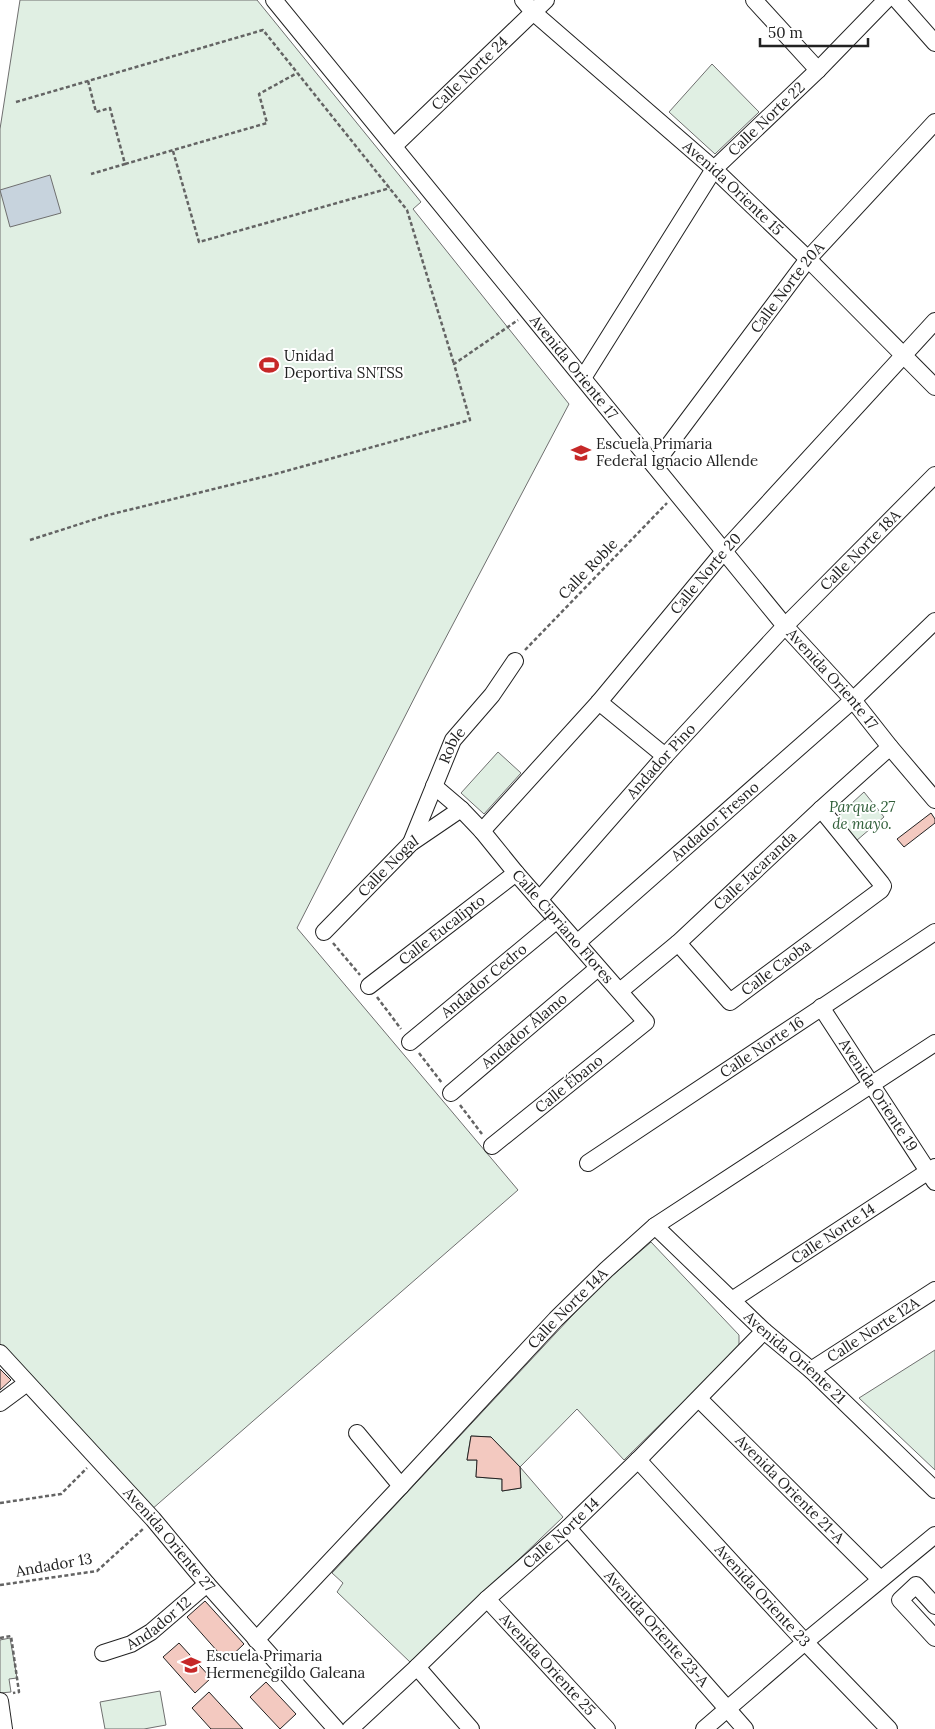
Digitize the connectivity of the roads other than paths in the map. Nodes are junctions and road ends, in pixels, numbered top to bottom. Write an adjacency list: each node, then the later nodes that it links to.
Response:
1 (274, 0): 10 (street, Avenida Oriente 17)
2 (546, 0): 6 (street, Calle Norte 24)
3 (754, 0): 8 (street)
4 (886, 0): 8 (street, Calle Norte 22)
5 (897, 0): 7 (street)
6 (528, 6): 10 (street, Calle Norte 24); 11 (street, Avenida Oriente 15)
7 (935, 43)
8 (818, 70): 11 (street, Calle Norte 22)
9 (935, 122): 12 (street, Calle Norte 20A)
10 (394, 146): 15 (street, Avenida Oriente 17)
11 (714, 169): 12 (street, Avenida Oriente 15); 15 (street, Calle Norte 22)
12 (808, 259): 14 (street, Avenida Oriente 15); 17 (street, Calle Norte 20A)
13 (935, 321): 14 (street, Calle Norte 20)
14 (902, 355): 16 (street, Avenida Oriente 15); 19 (street, Calle Norte 20)
15 (583, 378): 17 (street, Avenida Oriente 17)
16 (935, 387)
17 (654, 466): 19 (street, Avenida Oriente 17)
18 (935, 476): 21 (street, Calle Norte 18A)
19 (724, 550): 21 (street, Avenida Oriente 17); 24 (street, Calle Norte 20)
20 (935, 621): 23 (street, Andador Fresno)
21 (785, 626): 23 (street, Avenida Oriente 17); 26 (street, Andador Pino)
22 (515, 661): 27 (street, Roble)
23 (853, 700): 25 (street, Avenida Oriente 17); 38 (street, Andador Fresno)
24 (599, 702): 26 (street); 31 (street, Calle Norte 20)
25 (890, 747): 28 (street, Avenida Oriente 17); 30 (street, Calle Jacaranda)
26 (665, 756): 34 (street, Andador Pino)
27 (434, 786): 29 (street, Calle Cipriano Flores); 32 (street, Roble)
28 (935, 800)
29 (461, 809): 31 (street, Calle Cipriano Flores); 32 (street, Calle Nogal)
30 (821, 809): 39 (street, Calle Jacaranda); 39 (street, Calle Caoba)
31 (482, 831): 33 (street, Calle Cipriano Flores)
32 (411, 843): 36 (street, Calle Nogal)
33 (516, 873): 34 (street, Calle Cipriano Flores); 41 (street, Calle Eucalipto)
34 (539, 900): 35 (street, Calle Cipriano Flores)
35 (557, 920): 38 (street, Calle Cipriano Flores); 45 (street, Andador Cedro)
36 (324, 932)
37 (935, 932): 43 (street, Calle Norte 16)
38 (577, 943): 40 (street, Calle Cipriano Flores)
39 (678, 943): 42 (street, Calle Jacaranda)
40 (598, 968): 42 (street, Calle Cipriano Flores); 48 (street, Andador Álamo)
41 (369, 986)
42 (620, 991): 44 (street, Calle Cipriano Flores)
43 (821, 1008): 47 (street, Avenida Oriente 19); 50 (street, Calle Norte 16)
44 (646, 1022): 49 (street, Calle Ébano)
45 (410, 1042)
46 (935, 1044): 47 (street, Calle Norte 14A)
47 (872, 1086): 51 (street, Avenida Oriente 19); 52 (street, Calle Norte 14A)
48 (451, 1093)
49 (492, 1146)
50 (588, 1163)
51 (933, 1173): 54 (street, Calle Norte 14)
52 (655, 1226): 54 (street, Avenida Oriente 21); 63 (street, Calle Norte 14A)
53 (935, 1290): 57 (street, Calle Norte 12A)
54 (732, 1300): 55 (street, Avenida Oriente 21)
55 (764, 1330): 57 (street, Avenida Oriente 21); 59 (street, Calle Norte 14)
56 (0, 1353): 58 (street, Avenida Oriente 27)
57 (811, 1370): 64 (street, Avenida Oriente 21)
58 (27, 1383): 60 (street); 68 (street, Avenida Oriente 27)
59 (699, 1399): 62 (street, Calle Norte 14); 67 (street, Avenida Oriente 21-A)
60 (0, 1403)
61 (357, 1433): 63 (street)
62 (638, 1460): 65 (street, Calle Norte 14); 73 (street, Avenida Oriente 23)
63 (401, 1486): 72 (street, Calle Norte 14A)
64 (935, 1490)
65 (568, 1528): 69 (street, Calle Norte 14); 77 (street, Avenida Oriente 23-A)
66 (935, 1535): 67 (street)
67 (880, 1579): 73 (street)
68 (207, 1584): 72 (street, Avenida Oriente 27); 74 (street, Andador 12)
69 (487, 1599): 75 (street, Calle Norte 14); 82 (street, Avenida Oriente 25)
70 (935, 1606): 71 (street)
71 (935, 1638)
72 (256, 1640): 79 (street, Avenida Oriente 27)
73 (805, 1642): 77 (street); 85 (street, Avenida Oriente 23)
74 (103, 1653)
75 (417, 1667): 80 (street, Calle Norte 14); 81 (street)
76 (0, 1701): 78 (street)
77 (727, 1709): 83 (street); 84 (street, Avenida Oriente 23-A)
78 (4, 1729)
79 (336, 1729)
80 (350, 1729)
81 (471, 1729)
82 (607, 1729)
83 (704, 1729)
84 (745, 1729)
85 (889, 1729)

